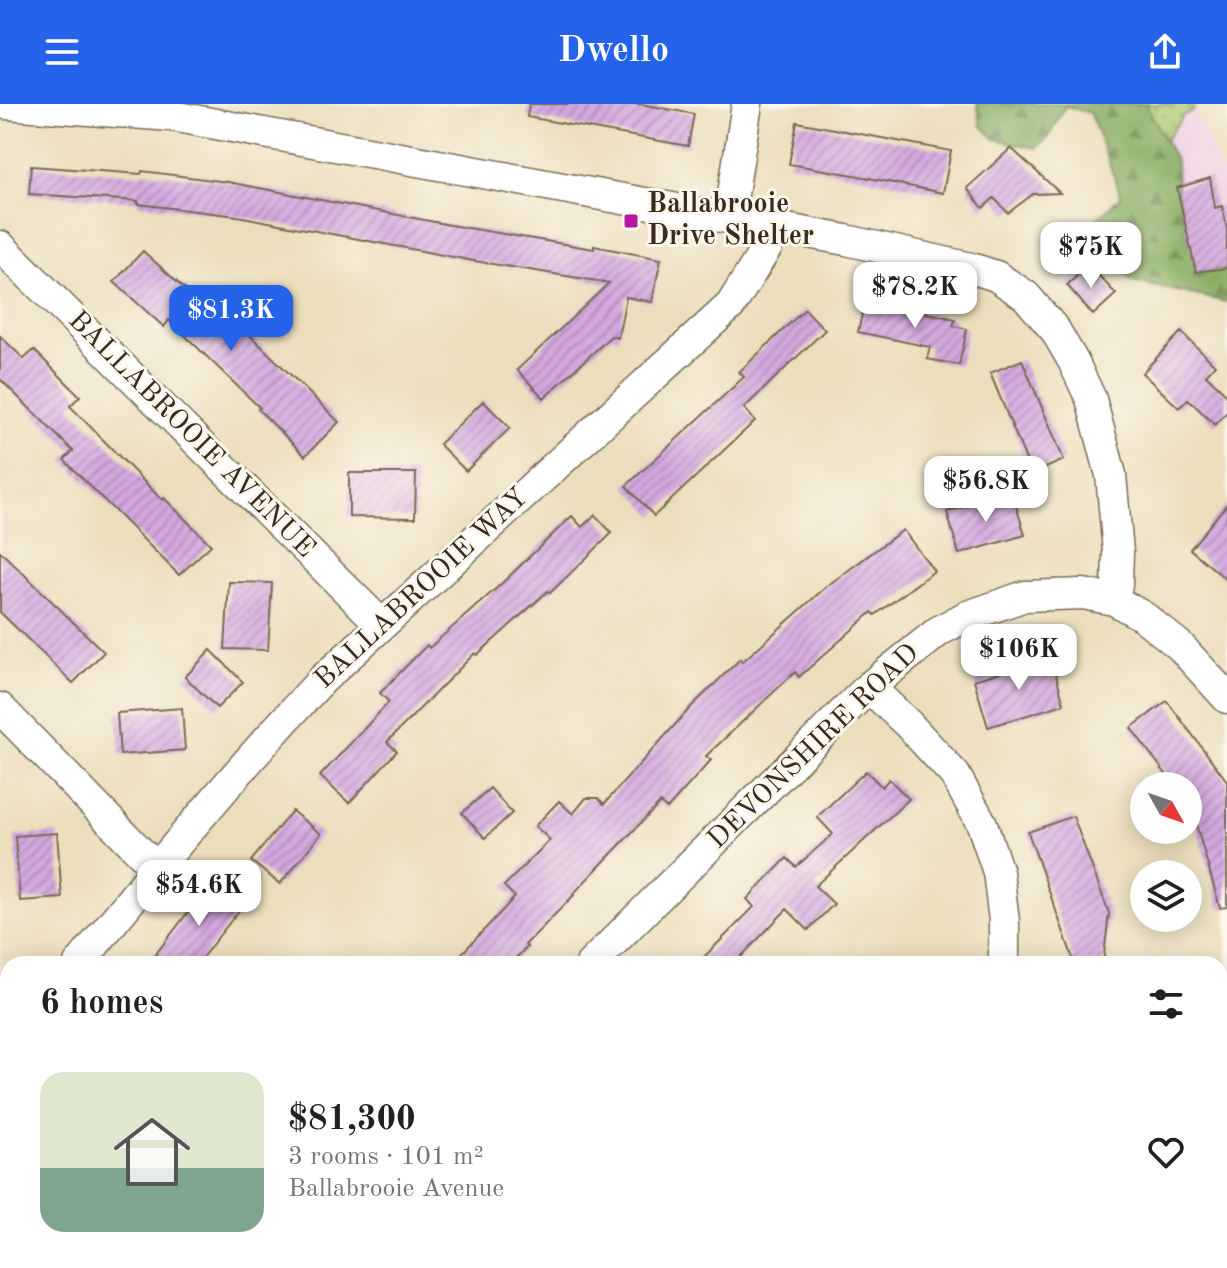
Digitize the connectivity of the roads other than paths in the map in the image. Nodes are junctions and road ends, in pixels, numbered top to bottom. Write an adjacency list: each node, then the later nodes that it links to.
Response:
1 (6, 104): 3 (street)
2 (747, 104): 3 (street)
3 (729, 219): 4 (street)
4 (771, 227): 6 (street); 7 (street, BALLABROOIE WAY)
5 (0, 246): 7 (street, BALLABROOIE AVENUE)
6 (1114, 600): 8 (street, DEVONSHIRE ROAD); 9 (street, DEVONSHIRE ROAD)
7 (382, 625): 11 (street, BALLABROOIE WAY)
8 (869, 687): 13 (street, DEVONSHIRE ROAD); 14 (street)
9 (1227, 698)
10 (0, 708): 11 (street)
11 (156, 868): 12 (street, BALLABROOIE WAY)
12 (85, 956)
13 (599, 956)
14 (1004, 956)

